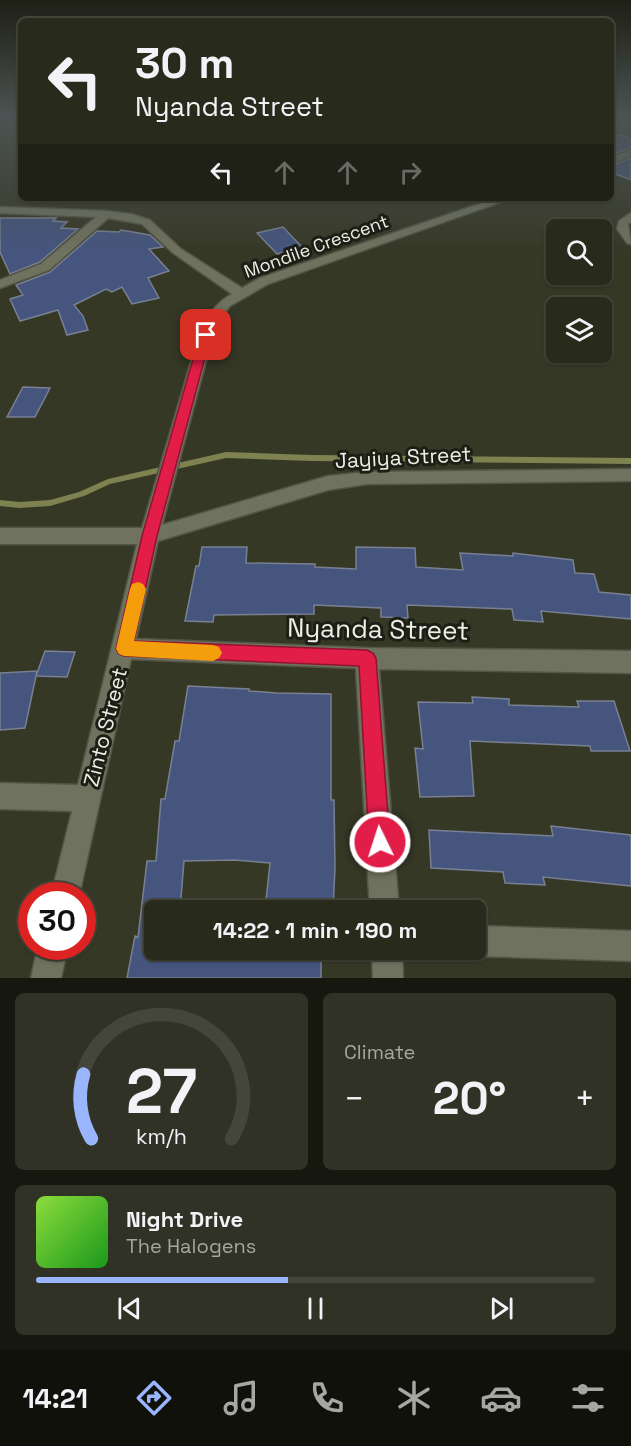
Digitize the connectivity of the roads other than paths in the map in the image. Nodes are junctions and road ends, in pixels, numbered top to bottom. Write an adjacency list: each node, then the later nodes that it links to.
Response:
1 (498, 201): 7 (street, Mondile Crescent)
2 (0, 210): 3 (street)
3 (106, 214): 6 (street); 7 (street)
4 (631, 216): 5 (street)
5 (631, 241)
6 (0, 284)
7 (240, 293): 10 (street, Zinto Street)
8 (631, 475): 10 (street, Jayiya Street)
9 (0, 536): 10 (street, Jayiya Street)
10 (150, 536): 11 (street, Zinto Street)
11 (124, 649): 12 (street, Nyanda Street); 15 (street, Zinto Street)
12 (367, 658): 13 (street, Nyanda Street); 17 (street)
13 (631, 662)
14 (0, 796): 15 (street)
15 (87, 798): 16 (street, Zinto Street)
16 (68, 882)
17 (383, 900)
18 (486, 941): 19 (street)
19 (631, 946)
20 (50, 960): 22 (street)
21 (387, 960): 23 (street)
22 (46, 978)
23 (388, 978)

